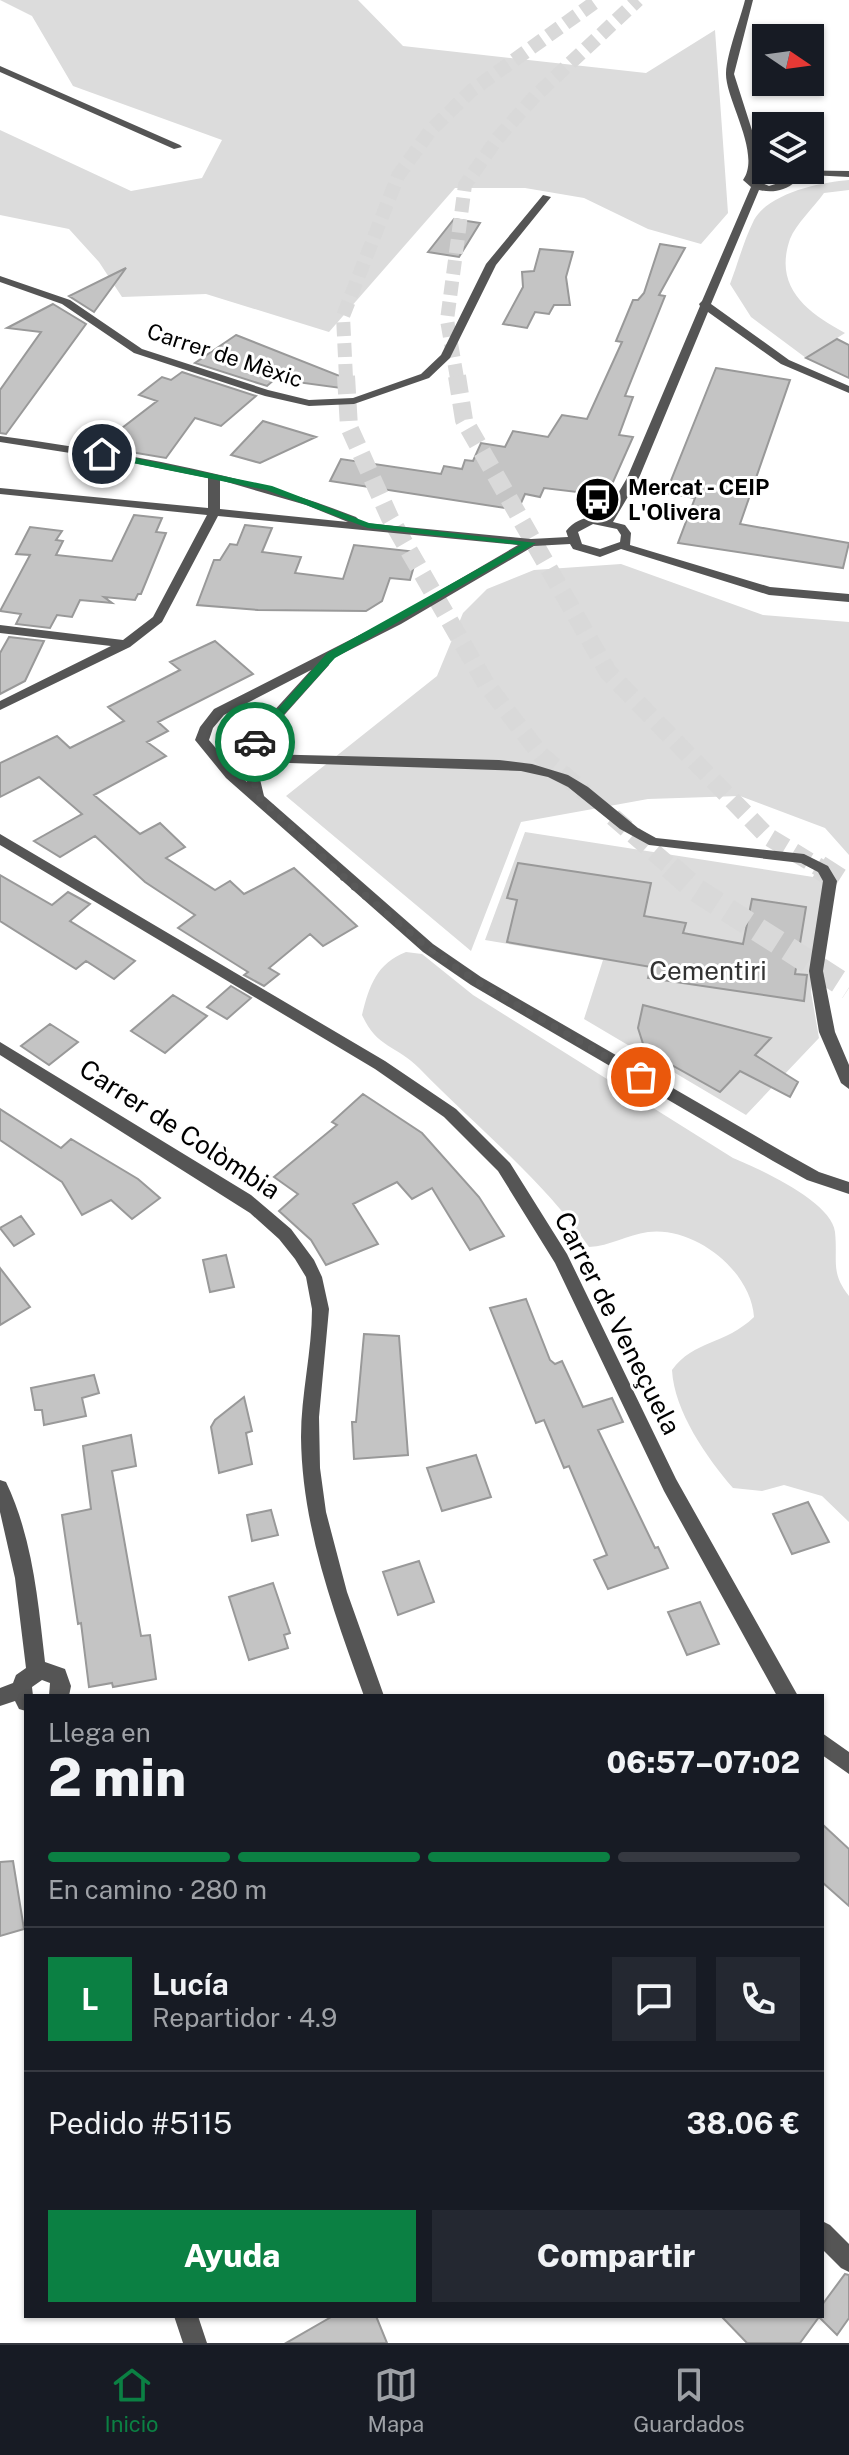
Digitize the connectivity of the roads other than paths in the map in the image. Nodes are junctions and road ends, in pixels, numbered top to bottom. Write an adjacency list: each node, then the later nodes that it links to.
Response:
1 (749, 0): 3 (street)
2 (0, 69): 4 (street)
3 (752, 146): 5 (street)
4 (177, 147)
5 (751, 173): 9 (street)
6 (824, 174): 7 (street)
7 (844, 174)
8 (777, 184): 10 (street)
9 (756, 186): 10 (street); 12 (street)
10 (773, 189): 12 (street)
11 (546, 197): 13 (street, Carrer de Mèxic)
12 (743, 211): 14 (street)
13 (0, 279)
14 (704, 304): 15 (street); 20 (street)
15 (849, 390)
16 (0, 439): 17 (street)
17 (214, 477): 19 (street); 21 (street)
18 (0, 491): 19 (street)
19 (214, 513): 21 (street); 27 (street)
20 (608, 521): 22 (street); 24 (street)
21 (368, 526): 23 (street)
22 (572, 540): 23 (street); 24 (street)
23 (531, 543): 28 (street)
24 (622, 546): 25 (street)
25 (849, 598)
26 (0, 629): 27 (street)
27 (126, 644): 29 (street)
28 (331, 655): 30 (street); 31 (street)
29 (0, 706)
30 (215, 757): 31 (street); 32 (street)
31 (253, 759): 32 (street); 35 (street)
32 (259, 797): 36 (street)
33 (0, 839): 41 (street, Carrer de Veneçuela)
34 (0, 1048): 40 (street, Carrer de Colòmbia)
35 (849, 1083)
36 (849, 1188)
37 (0, 1488): 38 (street)
38 (36, 1671): 39 (street); 42 (street)
39 (59, 1694)
40 (373, 1694)
41 (787, 1694)
42 (23, 1696): 43 (street)
43 (0, 1697)
44 (824, 1745): 45 (street)
45 (849, 1764)
46 (824, 2235): 47 (street)
47 (849, 2260)
48 (187, 2318): 49 (street)
49 (195, 2343)

